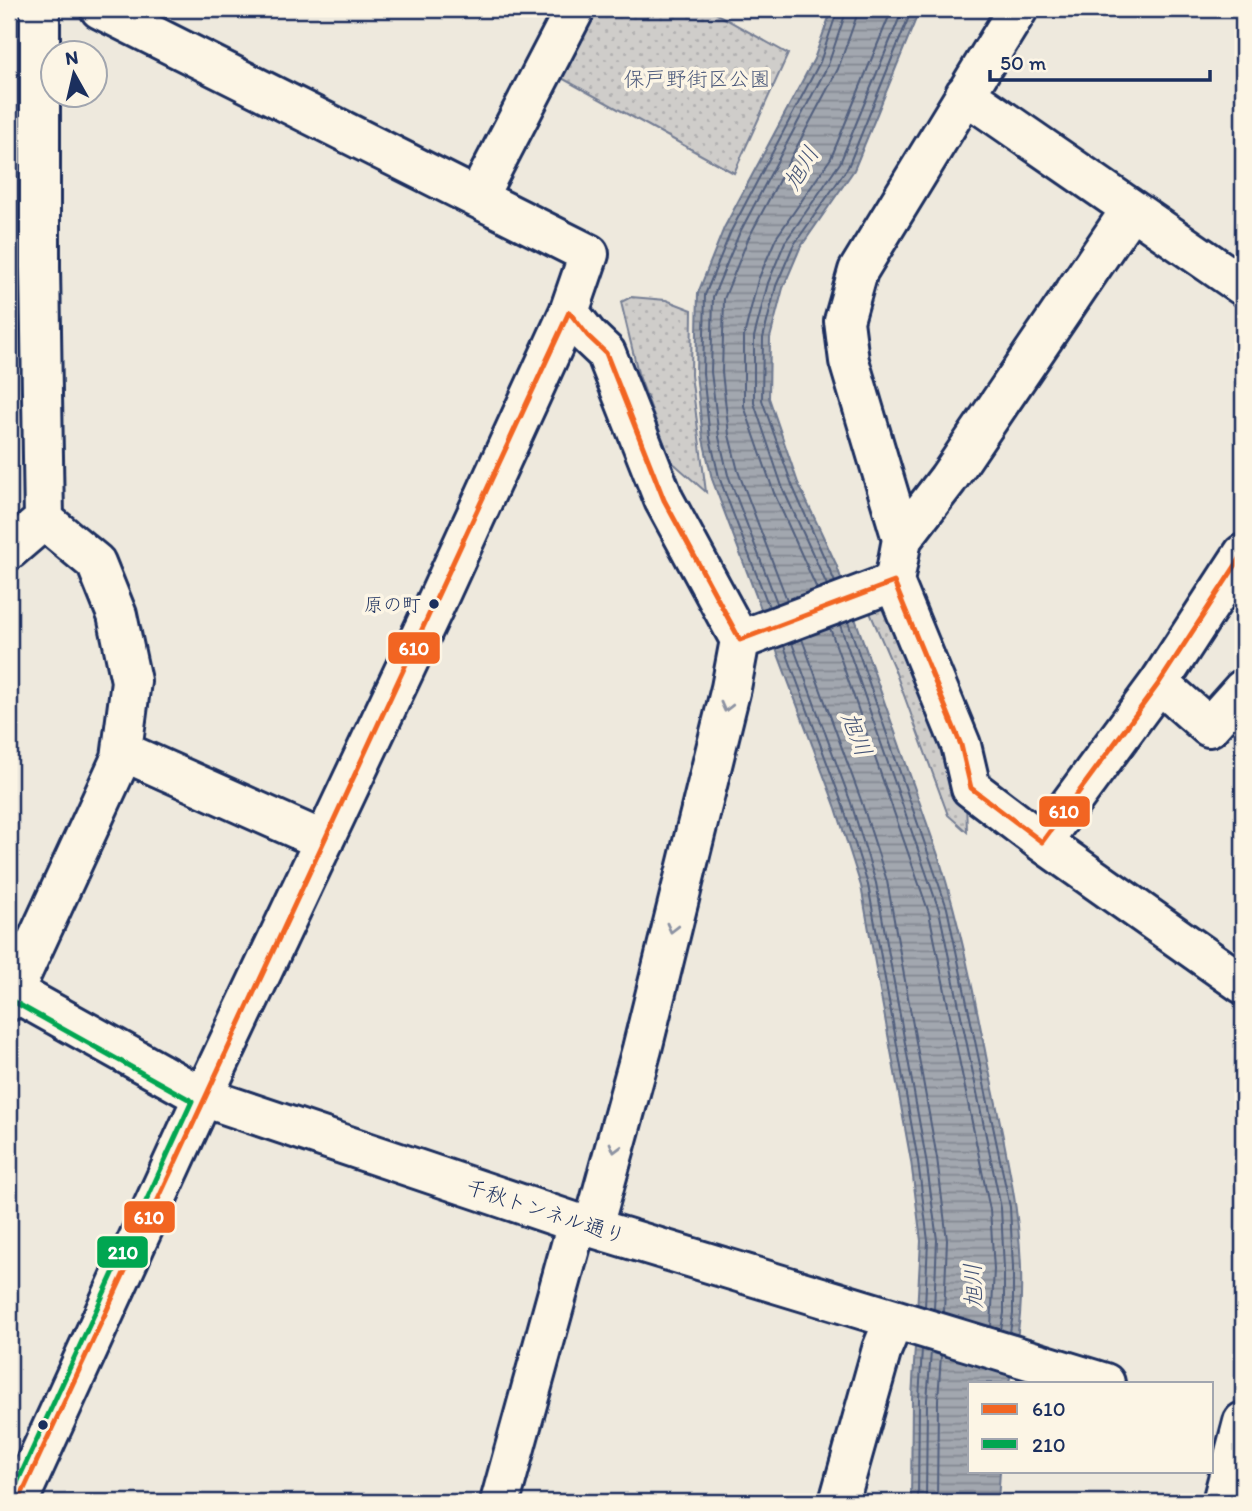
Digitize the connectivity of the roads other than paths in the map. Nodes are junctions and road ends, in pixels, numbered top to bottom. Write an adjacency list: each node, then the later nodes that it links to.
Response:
1 (40, 9): 10 (street)
2 (100, 9): 6 (street)
3 (575, 9): 6 (street)
4 (1018, 9): 5 (street)
5 (965, 94): 7 (street); 11 (street)
6 (477, 198): 9 (street)
7 (1131, 209): 8 (street); 11 (street)
8 (1243, 286)
9 (569, 312): 15 (street); 19 (street)
10 (44, 520): 12 (street); 18 (street)
11 (902, 540): 14 (street)
12 (9, 550)
13 (1243, 554): 16 (street)
14 (881, 587): 15 (street); 20 (street)
15 (751, 636): 24 (street, one-way to 24)
16 (1159, 683): 17 (street); 20 (street)
17 (1243, 689)
18 (122, 751): 19 (street); 22 (street)
19 (324, 841): 23 (street)
20 (1042, 842): 21 (street)
21 (1243, 984)
22 (10, 993): 23 (street, 千秋トンネル通り)
23 (203, 1097): 24 (street, 千秋トンネル通り); 28 (street)
24 (585, 1225): 25 (street, 千秋トンネル通り); 29 (street)
25 (905, 1324): 26 (street, 千秋トンネル通り); 30 (street)
26 (1102, 1382)
27 (1235, 1423): 31 (street)
28 (18, 1502)
29 (500, 1502)
30 (839, 1502)
31 (1222, 1502)

